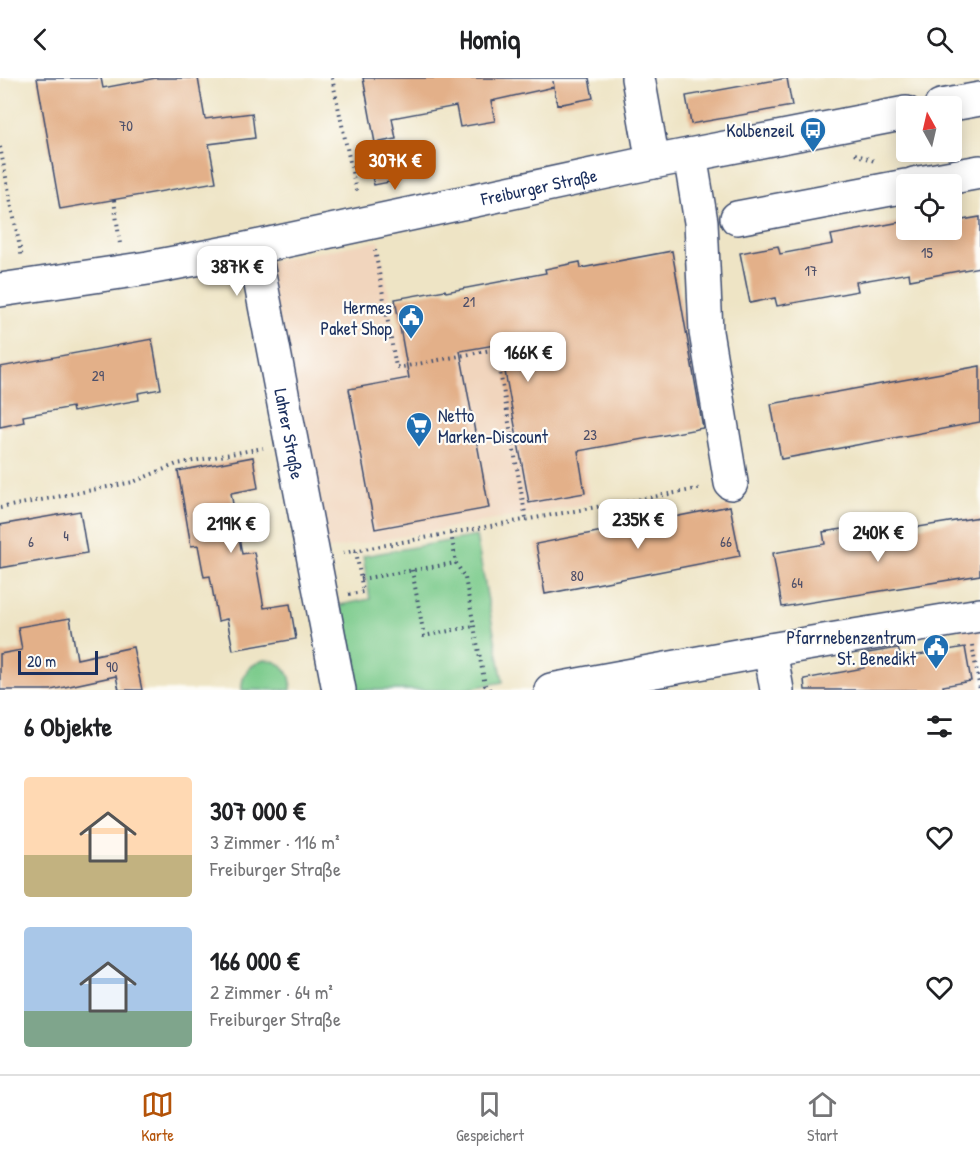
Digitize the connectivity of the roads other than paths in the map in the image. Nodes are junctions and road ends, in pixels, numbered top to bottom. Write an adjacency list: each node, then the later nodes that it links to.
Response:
1 (638, 78): 6 (street)
2 (980, 99): 3 (street)
3 (962, 102)
4 (896, 115): 5 (street, Freiburger Straße)
5 (690, 155): 6 (street, Freiburger Straße); 13 (street)
6 (653, 162): 11 (street, Freiburger Straße)
7 (980, 172): 8 (street)
8 (962, 175)
9 (896, 188): 10 (street)
10 (737, 218)
11 (254, 248): 12 (street, Freiburger Straße); 16 (street, Lahrer Straße)
12 (14, 288)
13 (731, 483)
14 (973, 616): 15 (street)
15 (770, 650): 17 (street); 18 (street)
16 (339, 690)
17 (551, 690)
18 (777, 690)

